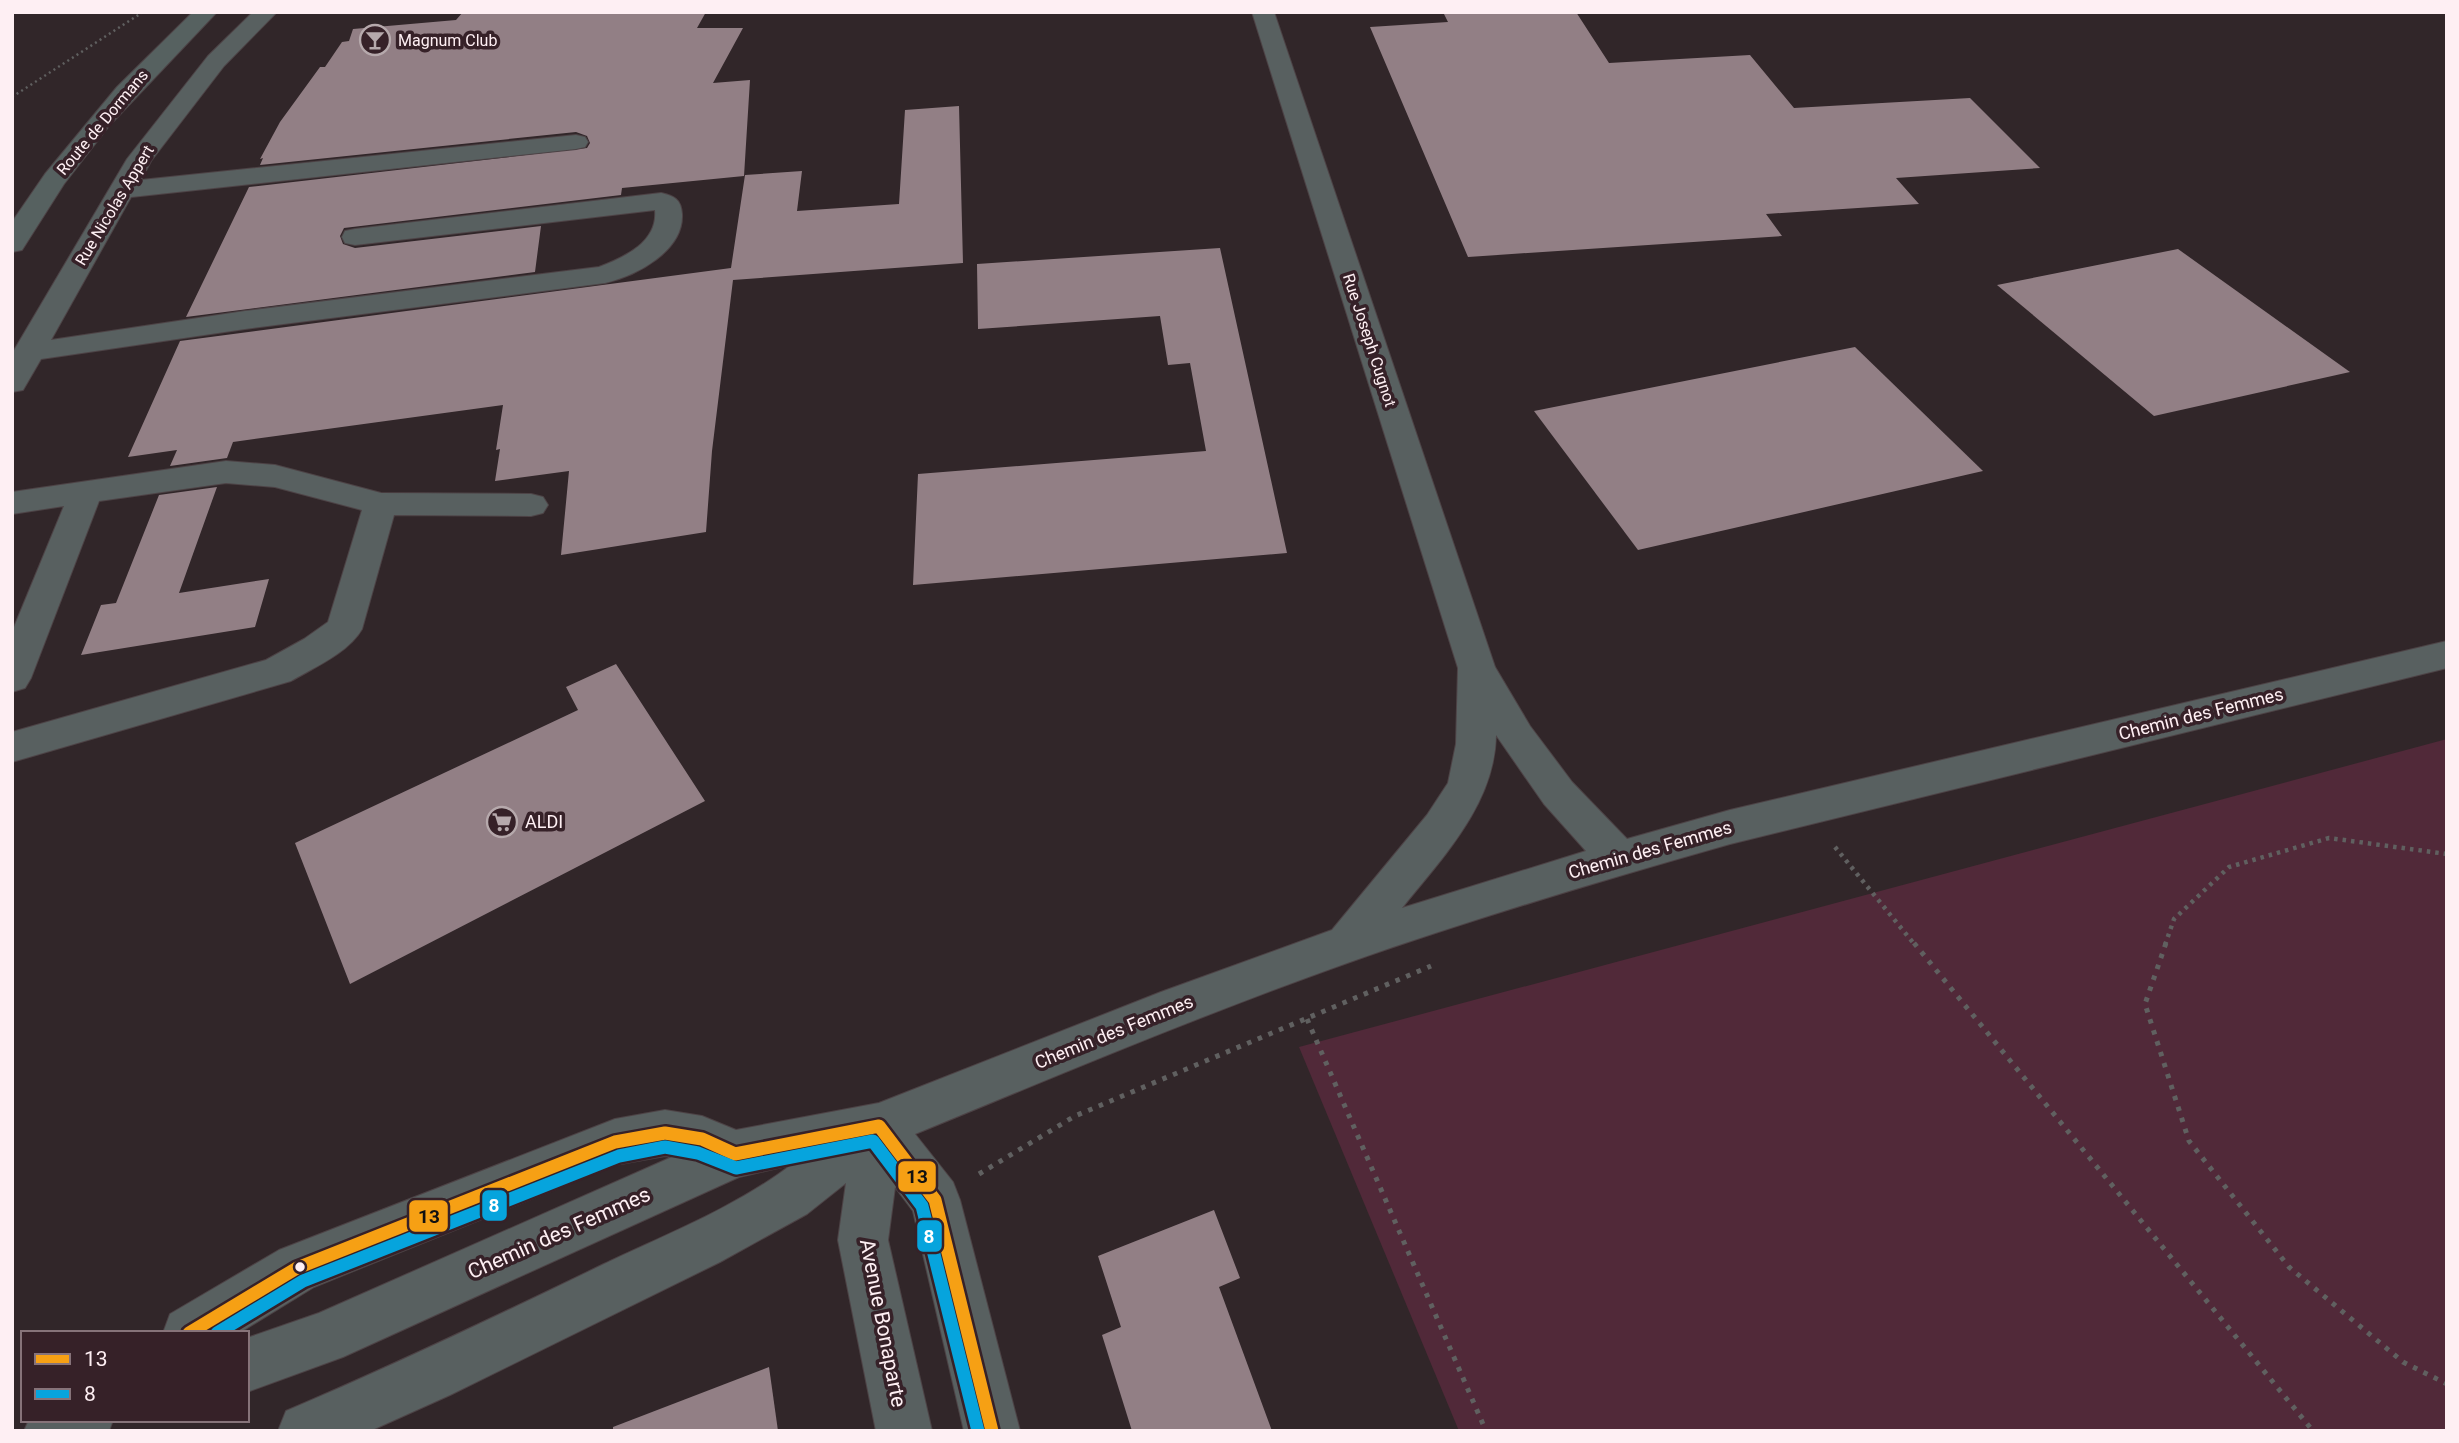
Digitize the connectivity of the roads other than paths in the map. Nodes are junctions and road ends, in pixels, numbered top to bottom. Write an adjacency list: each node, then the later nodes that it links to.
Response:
1 (206, 12): 7 (main road, Route de Dormans)
2 (266, 12): 5 (street, Rue Nicolas Appert)
3 (1263, 12): 15 (street, Rue Joseph Cugnot)
4 (576, 142): 5 (street)
5 (122, 190): 8 (street, Rue Nicolas Appert)
6 (355, 237): 8 (street)
7 (12, 244)
8 (28, 352): 9 (street, Rue Nicolas Appert)
9 (12, 383)
10 (86, 492): 11 (street); 12 (street); 16 (street)
11 (12, 503)
12 (381, 504): 13 (street); 17 (street)
13 (531, 505)
14 (2447, 654): 18 (street, Chemin des Femmes)
15 (1477, 668): 18 (street, Rue Joseph Cugnot); 19 (street, Rue Joseph Cugnot)
16 (12, 678)
17 (12, 747)
18 (1619, 858): 19 (street, Chemin des Femmes)
19 (1347, 944): 20 (street, Chemin des Femmes)
20 (879, 1126): 21 (street, Chemin des Femmes); 26 (street, Chemin des Femmes); 27 (street, Avenue Bonaparte); 28 (street)
21 (735, 1154): 22 (street); 23 (street, Chemin des Femmes)
22 (192, 1331)
23 (248, 1365)
24 (79, 1422): 25 (street)
25 (50, 1431)
26 (306, 1431)
27 (904, 1431)
28 (992, 1431)

